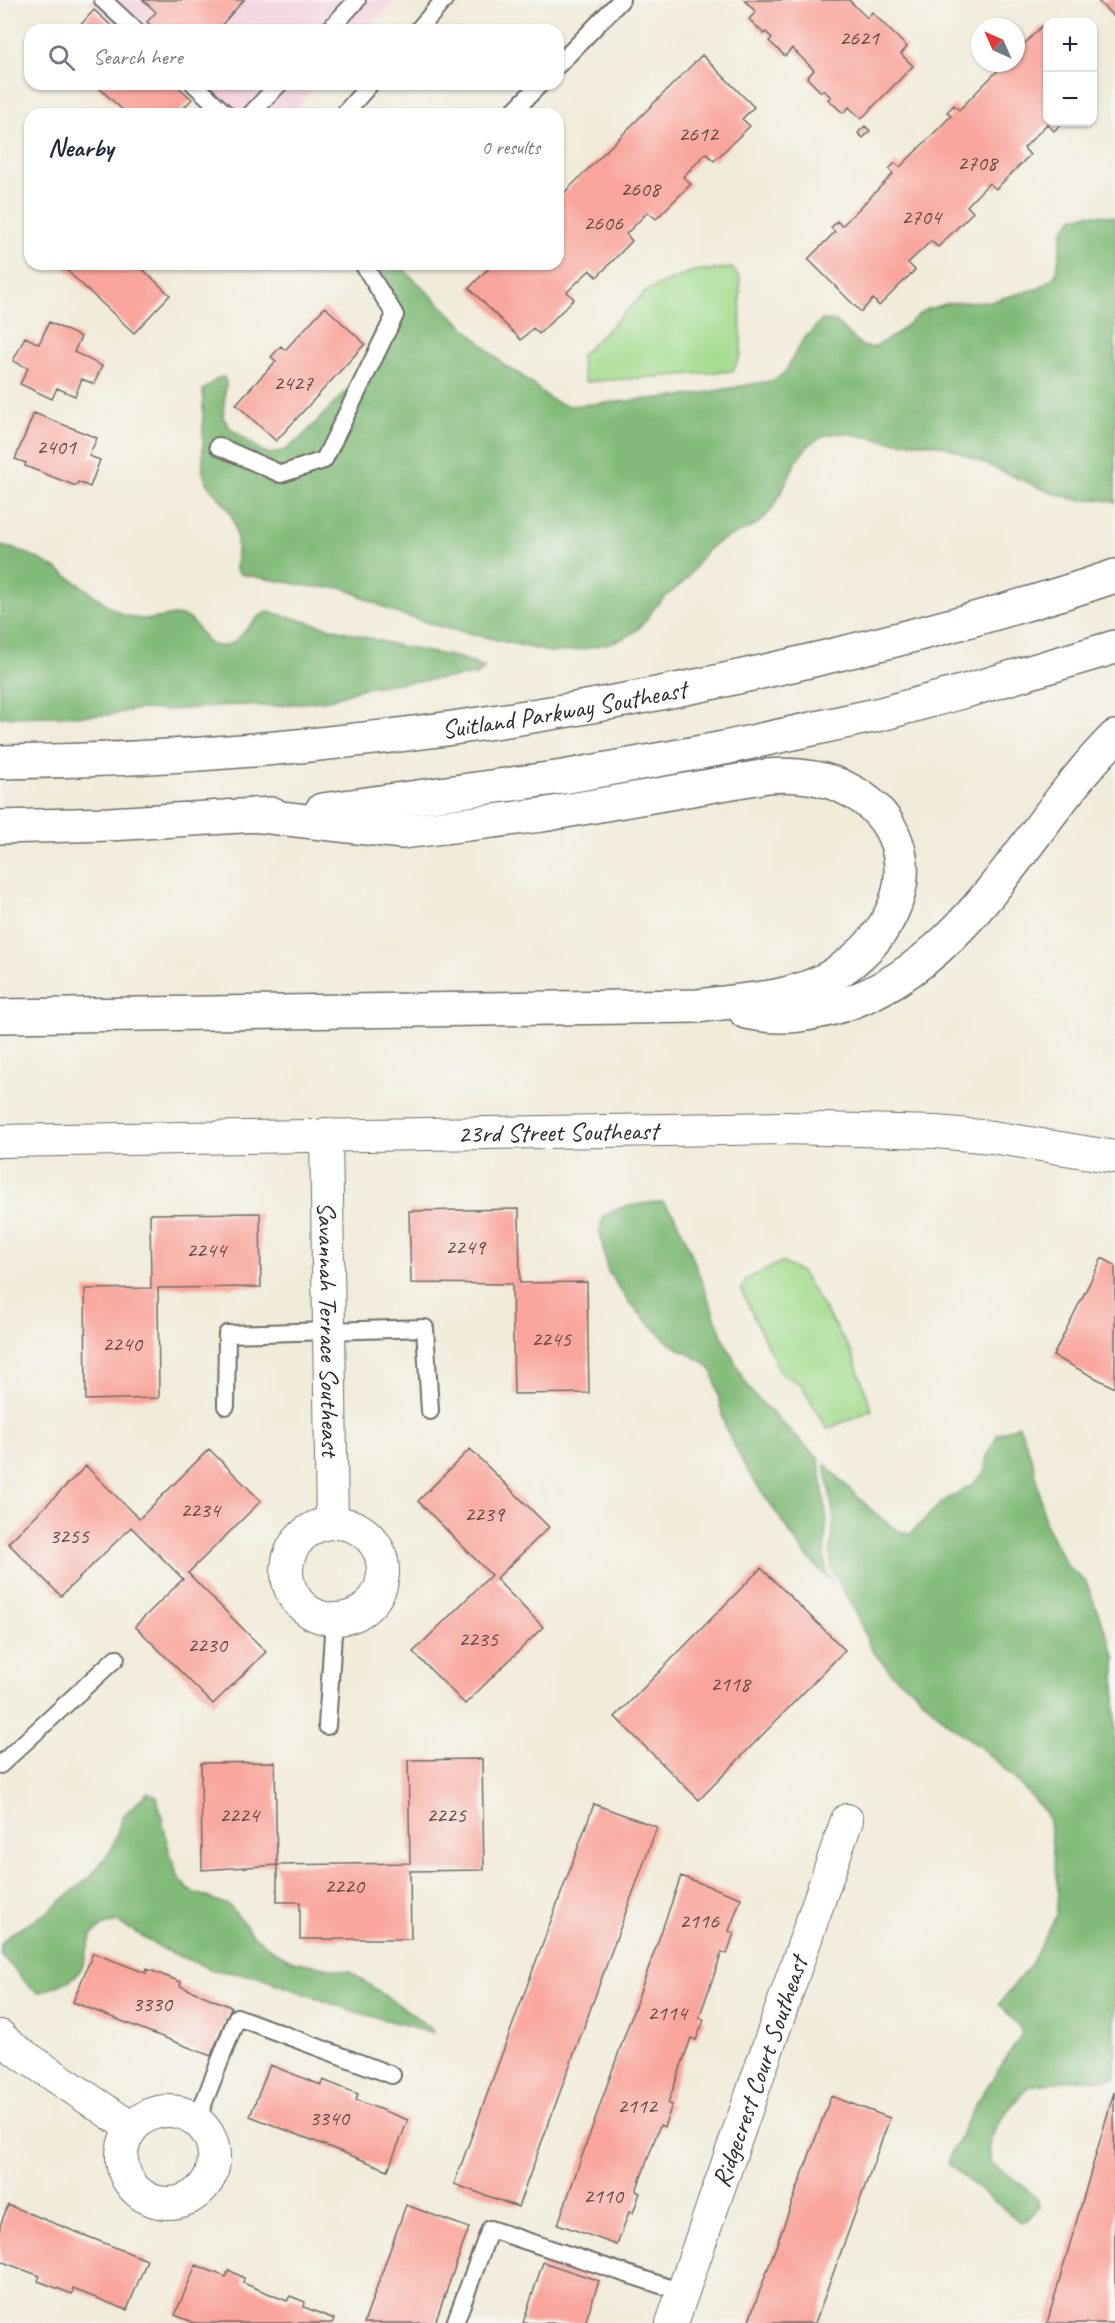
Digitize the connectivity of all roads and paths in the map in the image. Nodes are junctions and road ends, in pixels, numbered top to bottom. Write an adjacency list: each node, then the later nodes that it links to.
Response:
1 (103, 0): 5 (lane)
2 (357, 0): 6 (lane)
3 (444, 0): 7 (lane)
4 (621, 0): 8 (lane)
5 (129, 24)
6 (335, 24)
7 (423, 24)
8 (564, 59)
9 (200, 90): 13 (lane)
10 (273, 90): 14 (lane)
11 (365, 90): 15 (lane)
12 (534, 90): 16 (lane)
13 (220, 108)
14 (257, 108)
15 (349, 108)
16 (517, 108)
17 (367, 270): 18 (lane)
18 (218, 446)
19 (1115, 576): 22 (highway, Suitland Parkway Southeast)
20 (1115, 647): 23 (highway)
21 (1115, 737): 25 (highway)
22 (0, 762)
23 (253, 815): 24 (highway); 25 (highway)
24 (0, 827)
25 (697, 1006): 26 (highway)
26 (0, 1016)
27 (326, 1134): 28 (street, 23rd Street Southeast); 29 (street, 23rd Street Southeast); 30 (street, Savannah Terrace Southeast)
28 (0, 1141)
29 (1115, 1157)
30 (329, 1332): 31 (lane); 32 (lane); 33 (street, Savannah Terrace Southeast)
31 (226, 1406)
32 (430, 1411)
33 (332, 1523): 34 (street); 34 (street)
34 (334, 1619): 36 (lane)
35 (116, 1658): 37 (lane)
36 (327, 1726)
37 (0, 1765)
38 (847, 1820): 43 (street, Ridgecrest Court Southeast)
39 (3, 2048): 42 (street)
40 (392, 2075): 41 (lane)
41 (197, 2120): 42 (street); 42 (street)
42 (132, 2128)
43 (682, 2292): 44 (lane); 45 (street, Ridgecrest Court Southeast)
44 (455, 2323)
45 (672, 2323)

